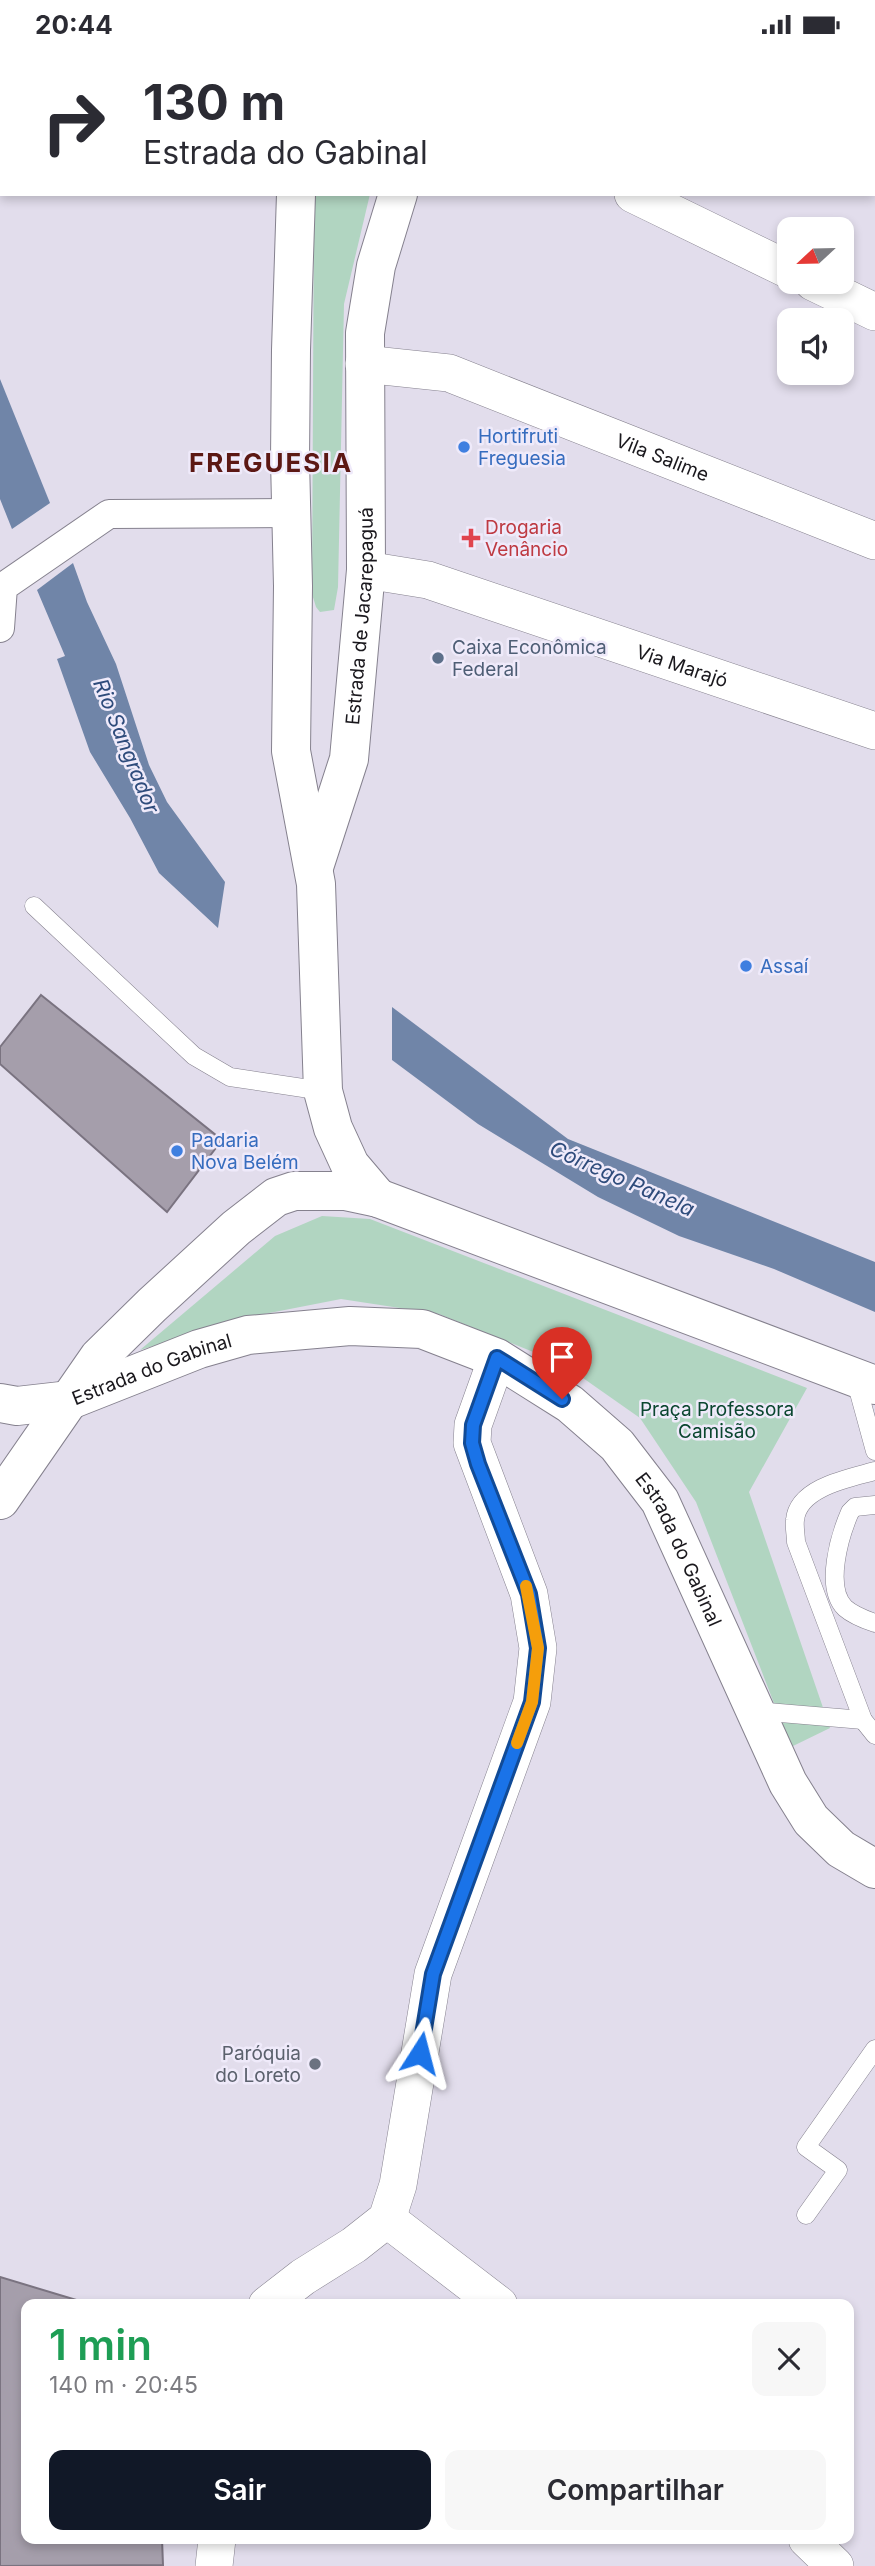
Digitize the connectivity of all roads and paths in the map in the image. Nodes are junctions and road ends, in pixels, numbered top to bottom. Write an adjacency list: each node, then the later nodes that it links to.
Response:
1 (296, 196): 8 (main road, Estrada de Jacarepaguá)
2 (397, 196): 7 (main road, Estrada de Jacarepaguá)
3 (637, 196): 4 (street)
4 (777, 264)
5 (838, 294): 6 (street)
6 (875, 312)
7 (364, 364): 9 (street, Vila Salime); 10 (main road, Estrada de Jacarepaguá)
8 (291, 513): 11 (street); 13 (main road, Estrada de Jacarepaguá)
9 (875, 541)
10 (366, 570): 12 (street, Via Marajó); 13 (main road, Estrada de Jacarepaguá)
11 (0, 628)
12 (875, 731)
13 (314, 867): 15 (main road, Estrada de Jacarepaguá)
14 (34, 906): 15 (lane)
15 (323, 1091): 16 (main road, Estrada de Jacarepaguá)
16 (378, 1198): 18 (main road, Estrada do Gabinal); 19 (main road, Estrada do Gabinal)
17 (497, 1358): 19 (main road, Estrada do Gabinal); 26 (main road, Estrada do Gabinal); 32 (street)
18 (865, 1381): 21 (lane)
19 (70, 1400): 20 (main road); 23 (main road)
20 (0, 1403)
21 (875, 1451)
22 (875, 1471): 27 (lane)
23 (0, 1500)
24 (875, 1505): 25 (lane)
25 (875, 1623)
26 (755, 1711): 27 (lane); 29 (main road, Estrada do Gabinal)
27 (863, 1720): 28 (lane)
28 (875, 1735)
29 (875, 1869)
30 (875, 2049): 31 (lane)
31 (806, 2215)
32 (387, 2219): 33 (street); 34 (street)
33 (275, 2299)
34 (491, 2299)
35 (216, 2544): 37 (street)
36 (812, 2544): 38 (street)
37 (214, 2566)
38 (835, 2566)

